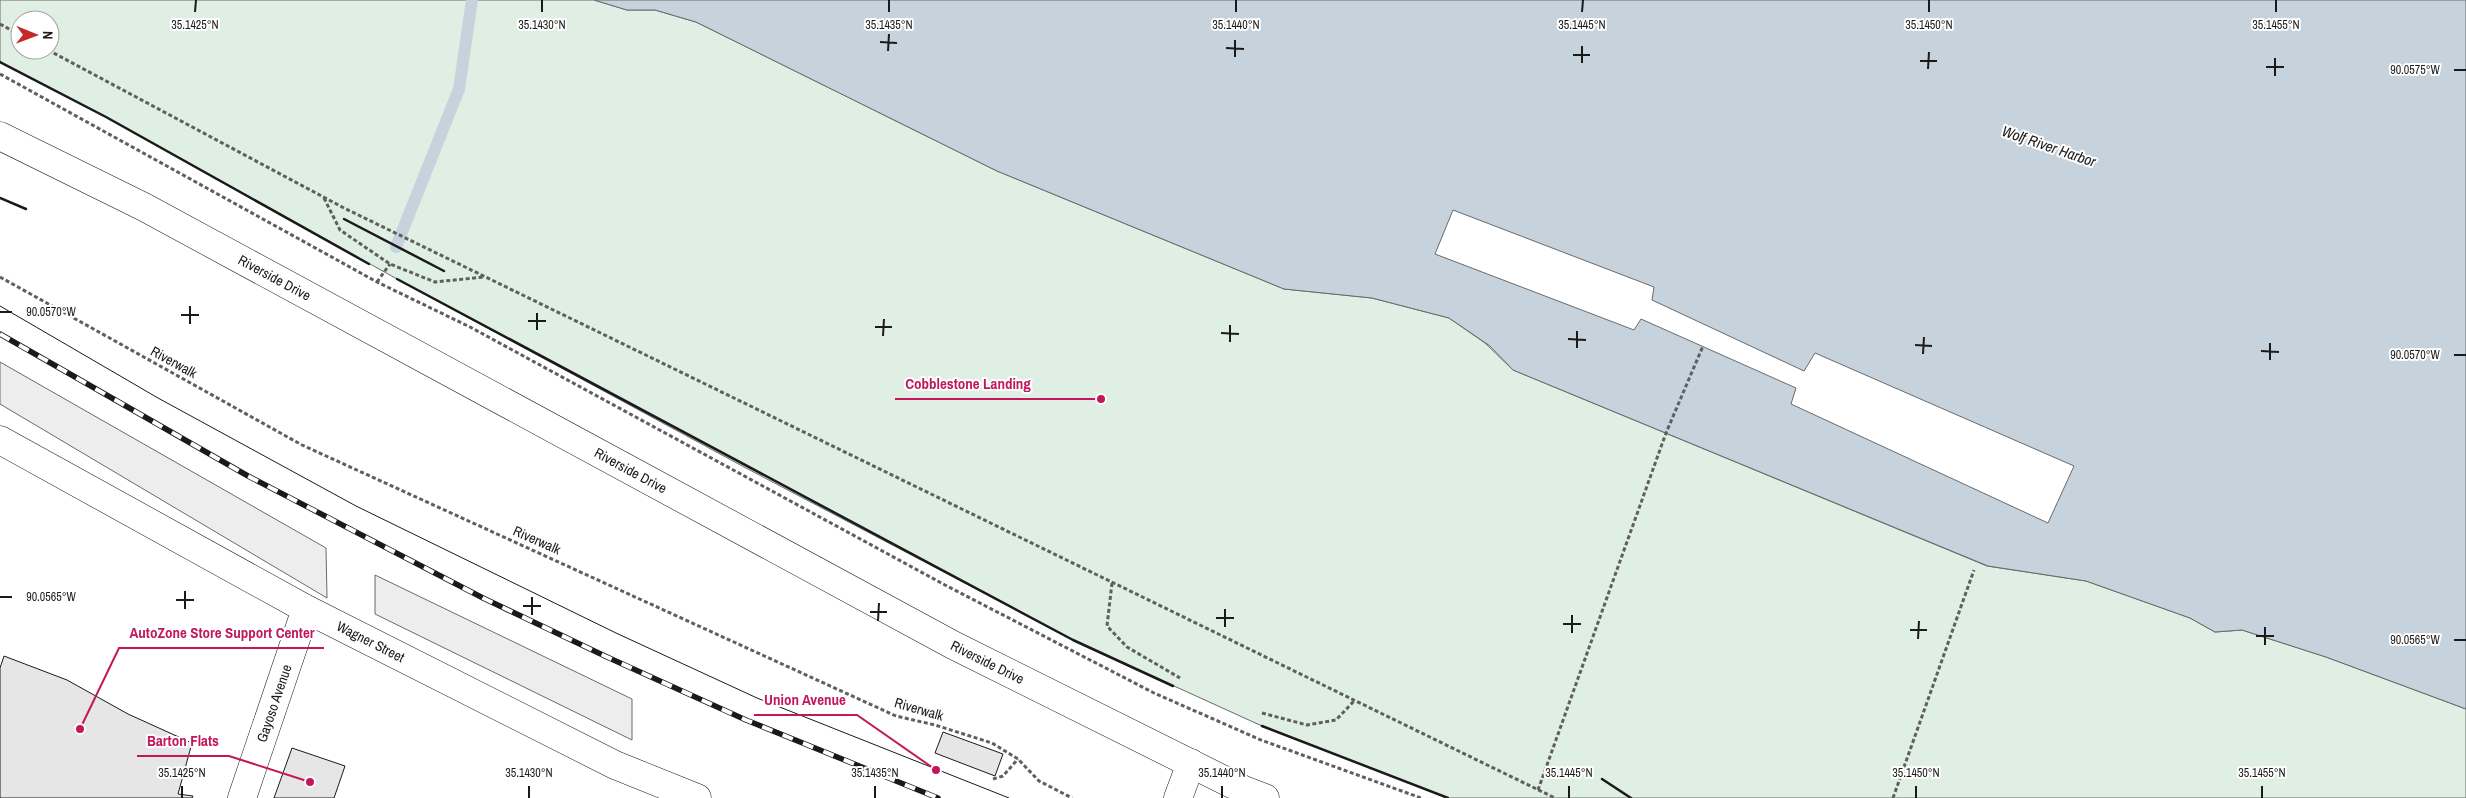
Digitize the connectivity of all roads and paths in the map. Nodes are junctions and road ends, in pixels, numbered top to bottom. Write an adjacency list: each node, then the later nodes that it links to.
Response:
1 (60, 56): 4 (path)
2 (0, 74): 8 (path)
3 (0, 136): 18 (main road, Riverside Drive)
4 (324, 197): 5 (path); 7 (path)
5 (390, 264): 7 (path); 8 (path)
6 (0, 277): 17 (path, Riverwalk)
7 (485, 277): 12 (path)
8 (377, 282): 26 (path)
9 (1703, 346): 20 (path)
10 (0, 440): 13 (main road, Wagner Street)
11 (1974, 570): 28 (path)
12 (1112, 583): 14 (path); 15 (path)
13 (306, 609): 21 (main road, Gayoso Avenue); 22 (main road, Wagner Street)
14 (1180, 678)
15 (1354, 701): 16 (path); 20 (path)
16 (1262, 713)
17 (1018, 759): 19 (path); 23 (path, Riverwalk)
18 (1191, 763): 24 (main road); 25 (main road, Riverside Drive)
19 (994, 779)
20 (1538, 790): 27 (path)
21 (242, 798)
22 (697, 798)
23 (1072, 798)
24 (1178, 798)
25 (1265, 798)
26 (1421, 798)
27 (1555, 798)
28 (1893, 798)

